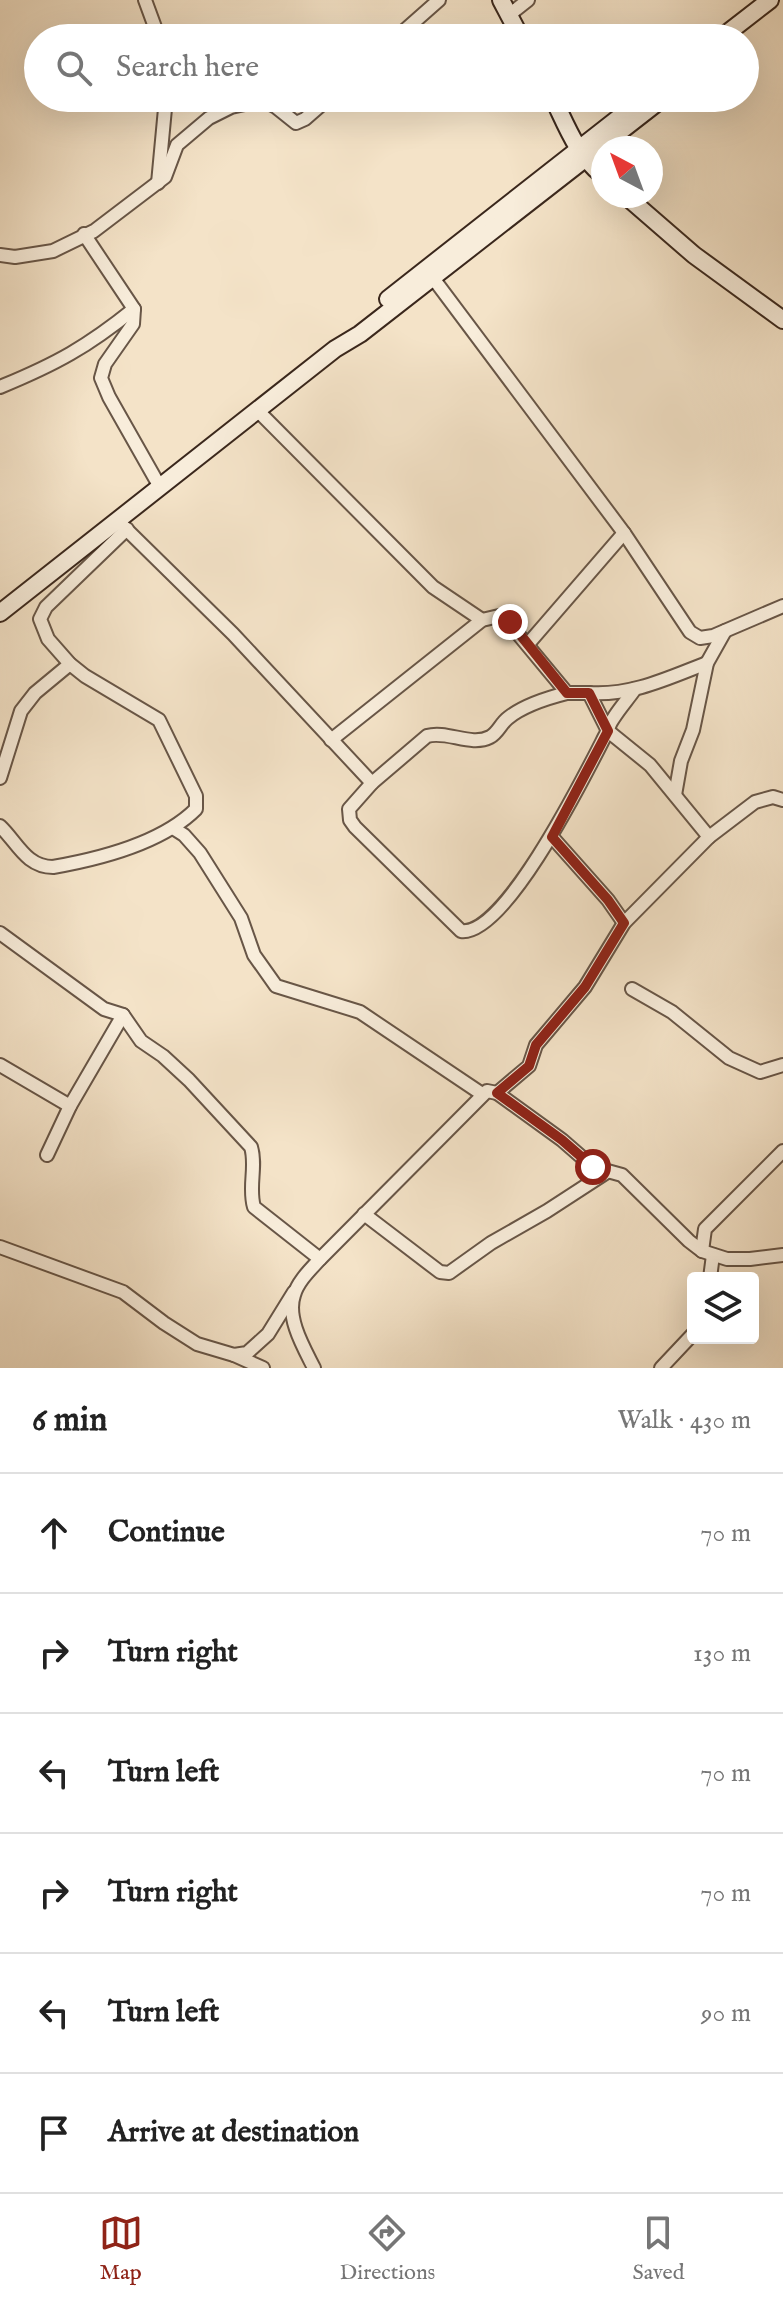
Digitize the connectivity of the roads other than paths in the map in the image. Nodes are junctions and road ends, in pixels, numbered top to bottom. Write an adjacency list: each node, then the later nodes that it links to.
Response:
1 (145, 0): 7 (street)
2 (439, 0): 8 (street)
3 (528, 0): 6 (street)
4 (770, 0): 9 (street)
5 (782, 0): 10 (street)
6 (505, 8)
7 (154, 24)
8 (412, 24)
9 (739, 24)
10 (754, 24)
11 (165, 112): 24 (street)
12 (219, 112): 24 (street)
13 (280, 112): 14 (street)
14 (313, 112)
15 (560, 112): 20 (street)
16 (629, 112): 20 (street)
17 (647, 112): 18 (street)
18 (621, 136)
19 (591, 152): 20 (street)
20 (581, 156): 21 (street); 22 (street); 28 (street)
21 (591, 165)
22 (559, 181): 23 (street); 28 (street)
23 (591, 181)
24 (158, 183): 26 (street)
25 (640, 208): 30 (street)
26 (84, 234): 27 (street); 29 (street)
27 (0, 255)
28 (428, 274): 32 (street); 35 (street)
29 (134, 309): 31 (street); 33 (street)
30 (783, 320)
31 (0, 387)
32 (257, 410): 33 (street); 38 (street)
33 (160, 487): 34 (street)
34 (122, 525): 37 (street); 42 (street); 47 (street)
35 (624, 533): 39 (street); 40 (street)
36 (783, 606): 39 (street)
37 (0, 613)
38 (482, 620): 40 (street); 47 (street)
39 (725, 631): 41 (street)
40 (528, 644): 44 (street)
41 (707, 663): 43 (street); 50 (street)
42 (70, 664): 48 (street); 53 (street)
43 (635, 689): 45 (street); 46 (street)
44 (567, 693): 45 (street); 49 (street)
45 (589, 693): 46 (street)
46 (608, 731): 50 (street); 54 (street)
47 (331, 740): 49 (street)
48 (0, 778)
49 (372, 783): 54 (street)
50 (675, 795): 55 (street)
51 (783, 800): 55 (street)
52 (0, 826): 53 (street)
53 (173, 828): 63 (street)
54 (552, 837): 56 (street)
55 (709, 837): 56 (street)
56 (624, 923): 62 (street)
57 (0, 933): 59 (street)
58 (632, 989): 61 (street)
59 (123, 1015): 64 (street); 72 (street)
60 (0, 1065): 64 (street)
61 (783, 1065)
62 (497, 1093): 63 (street); 67 (street)
63 (482, 1094): 68 (street)
64 (70, 1106): 66 (street)
65 (783, 1151): 70 (street)
66 (47, 1155)
67 (607, 1172): 68 (street); 70 (street)
68 (364, 1214): 72 (street)
69 (0, 1247): 76 (street)
70 (708, 1253): 71 (street); 73 (street)
71 (783, 1255)
72 (320, 1259): 74 (street)
73 (710, 1272)
74 (294, 1292): 76 (street); 78 (street)
75 (687, 1340): 79 (street)
76 (234, 1355): 77 (street)
77 (263, 1368)
78 (314, 1368)
79 (661, 1368)

